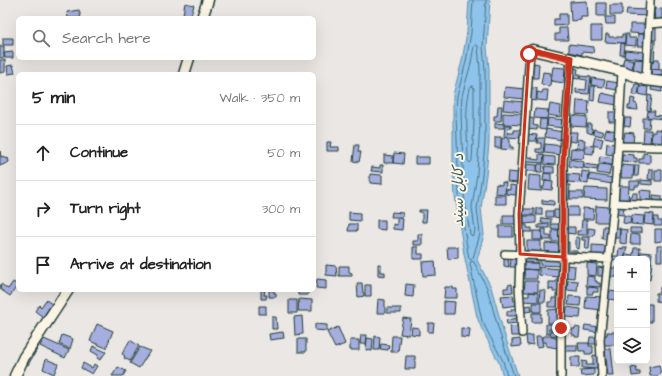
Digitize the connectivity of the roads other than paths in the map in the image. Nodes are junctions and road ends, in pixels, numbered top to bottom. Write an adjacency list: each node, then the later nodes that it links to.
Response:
1 (208, 0): 3 (street)
2 (650, 0): 5 (street)
3 (203, 16)
4 (662, 23): 5 (street)
5 (649, 24): 11 (street)
6 (530, 51): 7 (street); 18 (street)
7 (570, 59): 9 (street); 19 (street)
8 (188, 60): 10 (street)
9 (622, 71): 11 (street); 13 (street)
10 (185, 72)
11 (646, 80): 12 (street)
12 (662, 82)
13 (618, 146): 14 (street); 15 (street)
14 (662, 146)
15 (614, 203): 16 (street); 20 (street)
16 (662, 205)
17 (505, 254): 18 (street)
18 (520, 254): 19 (street); 22 (street)
19 (563, 257): 20 (street); 24 (street)
20 (609, 259): 25 (street)
21 (67, 292): 23 (street)
22 (522, 333)
23 (15, 376)
24 (561, 376)
25 (602, 376)

